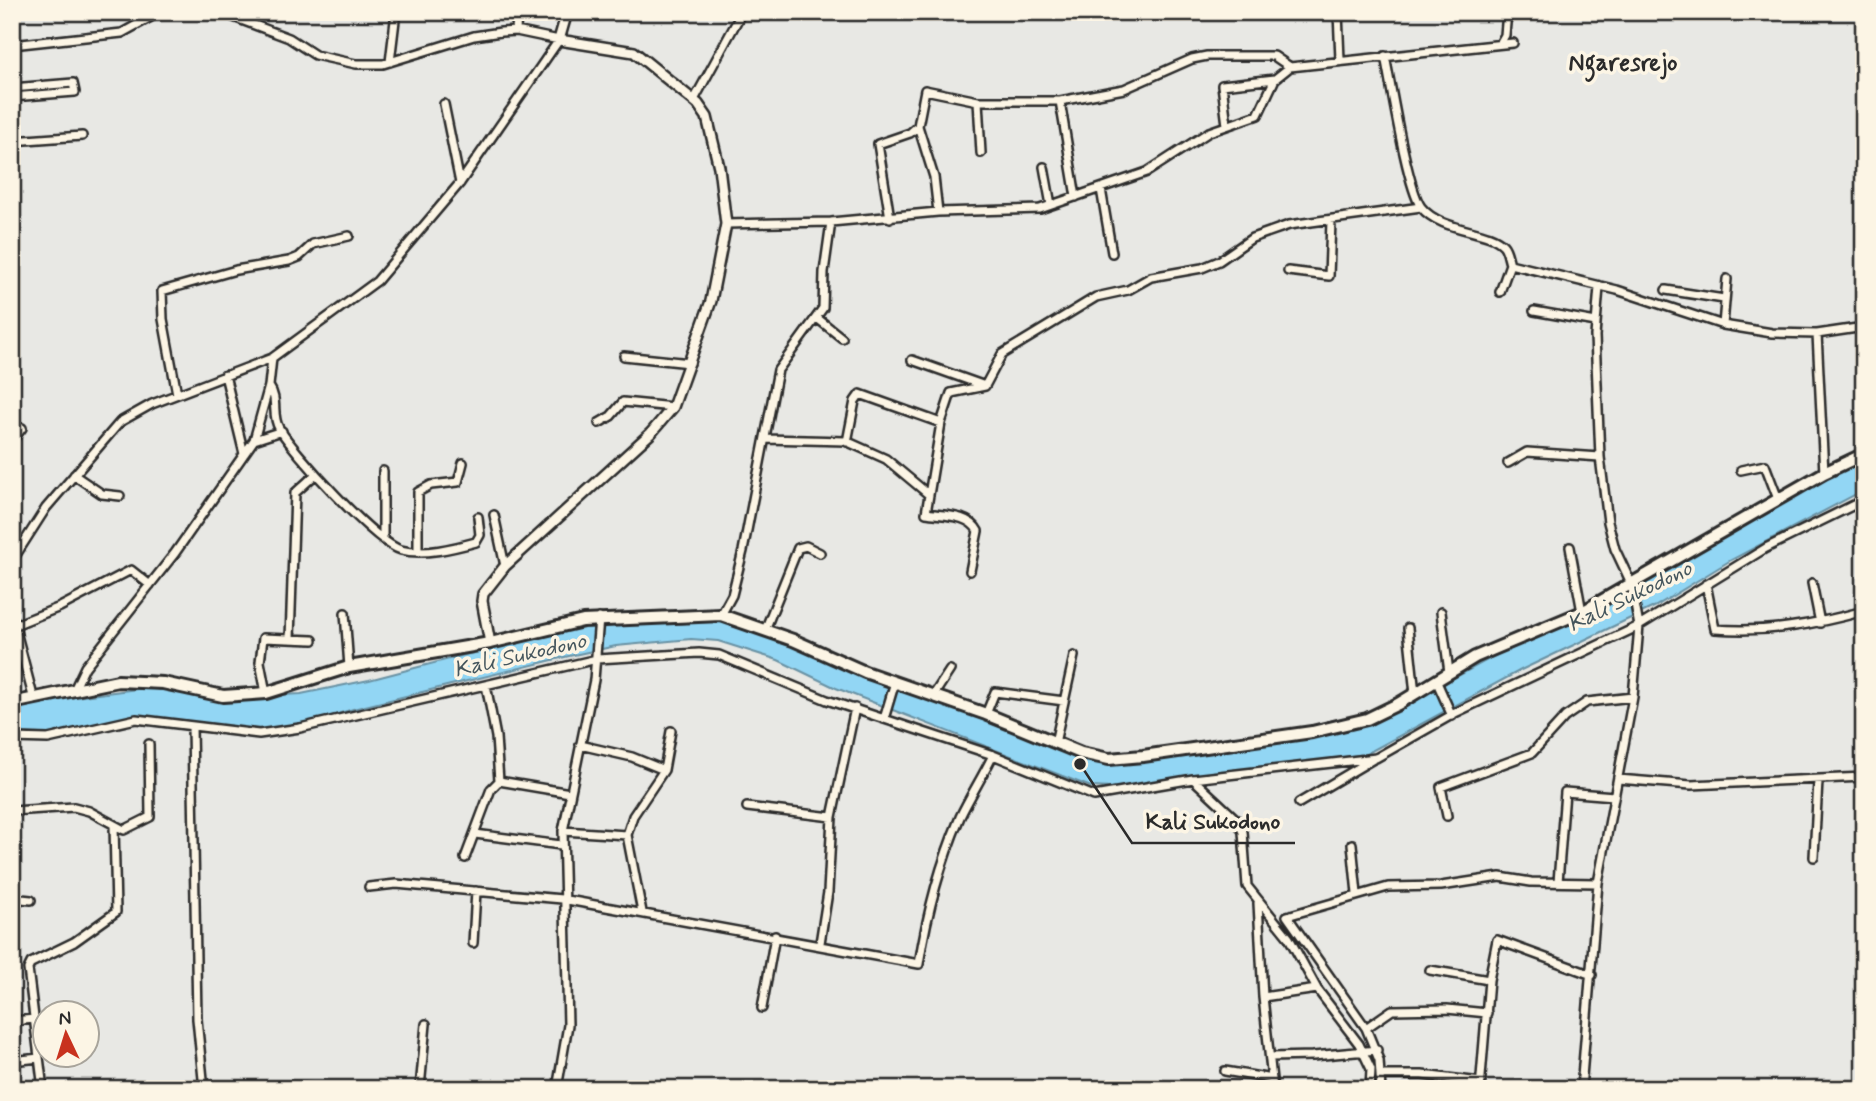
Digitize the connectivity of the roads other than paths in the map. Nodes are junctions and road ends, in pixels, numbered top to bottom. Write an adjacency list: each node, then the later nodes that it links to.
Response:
1 (160, 12): 11 (street)
2 (220, 12): 14 (street)
3 (396, 12): 14 (street)
4 (517, 12): 9 (street)
5 (567, 12): 10 (street)
6 (742, 12): 19 (street)
7 (1338, 12): 13 (street)
8 (1507, 12): 12 (street)
9 (516, 31): 10 (street); 14 (street)
10 (559, 40): 19 (street); 29 (street)
11 (12, 45)
12 (1385, 56): 13 (street); 33 (street)
13 (1340, 60): 15 (street)
14 (390, 62)
15 (1290, 67): 16 (street); 21 (street)
16 (1275, 79): 23 (street); 23 (street)
17 (12, 88): 18 (street)
18 (12, 97)
19 (694, 100): 38 (street)
20 (978, 101): 21 (street); 24 (street); 27 (street)
21 (1060, 101): 31 (street)
22 (444, 104): 29 (street)
23 (1227, 125): 30 (street)
24 (918, 126): 34 (street); 35 (street)
25 (82, 136): 26 (street)
26 (12, 141)
27 (981, 153)
28 (1044, 167): 32 (street)
29 (460, 183): 56 (street)
30 (1101, 188): 31 (street); 40 (street)
31 (1076, 197): 32 (street)
32 (1051, 205): 34 (street)
33 (1422, 207): 36 (street); 41 (street)
34 (939, 212): 35 (street)
35 (890, 218): 37 (street)
36 (1331, 221): 42 (street); 61 (street)
37 (831, 222): 38 (street); 49 (street)
38 (730, 224): 58 (street)
39 (349, 236): 62 (street)
40 (1112, 253)
41 (1510, 264): 44 (street); 46 (street)
42 (1288, 271)
43 (1727, 279): 47 (street)
44 (1599, 287): 50 (street); 51 (street)
45 (1666, 290): 47 (street)
46 (1500, 292)
47 (1724, 299): 51 (street)
48 (1534, 311): 50 (street)
49 (817, 318): 54 (street); 68 (street)
50 (1596, 322): 74 (street)
51 (1723, 325): 53 (street)
52 (1864, 327): 53 (street)
53 (1817, 334): 79 (street)
54 (842, 338)
55 (624, 356): 58 (street)
56 (272, 358): 59 (street); 60 (street)
57 (912, 360): 61 (street)
58 (690, 363): 63 (street)
59 (225, 375): 62 (street); 72 (street)
60 (269, 386): 67 (street); 69 (street)
61 (985, 386): 65 (street)
62 (177, 394): 81 (street)
63 (673, 407): 64 (street); 93 (street)
64 (599, 423)
65 (941, 423): 71 (street); 82 (street)
66 (22, 428): 70 (street)
67 (282, 431): 69 (street); 80 (street)
68 (765, 439): 71 (street); 103 (street)
69 (254, 440): 72 (street)
70 (12, 441)
71 (847, 442): 82 (street)
72 (244, 454): 98 (street)
73 (1864, 454): 79 (main road)
74 (1600, 457): 76 (street); 96 (street)
75 (463, 463): 90 (street)
76 (1508, 463)
77 (1741, 470): 84 (street)
78 (383, 471): 88 (street)
79 (1824, 473): 84 (main road)
80 (316, 474): 88 (street); 111 (street)
81 (74, 475): 83 (street); 92 (street)
82 (928, 494): 94 (street)
83 (120, 496)
84 (1778, 499): 96 (main road)
85 (1864, 500): 97 (street)
86 (494, 515): 93 (street)
87 (478, 517): 90 (street)
88 (383, 538): 90 (street)
89 (1570, 547): 101 (street)
90 (418, 551)
91 (821, 553): 110 (street)
92 (12, 561)
93 (505, 566): 113 (street)
94 (970, 571)
95 (1812, 583): 106 (street)
96 (1631, 584): 101 (main road); 107 (street)
97 (1706, 584): 106 (street); 107 (street)
98 (150, 585): 108 (street); 122 (street)
99 (1864, 611): 106 (street)
100 (1441, 612): 118 (street)
101 (1582, 612): 118 (main road)
102 (345, 613): 116 (street)
103 (722, 615): 105 (main road); 110 (main road)
104 (12, 616): 108 (street)
105 (599, 620): 113 (main road); 114 (street)
106 (1820, 623)
107 (1639, 624): 126 (street); 132 (street)
108 (15, 625): 127 (street)
109 (1408, 628): 124 (street)
110 (765, 631): 120 (main road)
111 (290, 639): 112 (street); 123 (street)
112 (313, 640)
113 (491, 643): 116 (main road)
114 (597, 656): 121 (street); 130 (street); 139 (street)
115 (1074, 656): 128 (street)
116 (349, 667): 123 (main road)
117 (950, 670): 125 (street)
118 (1449, 672): 119 (main road)
119 (1437, 682): 124 (main road); 132 (street)
120 (894, 683): 125 (main road); 133 (street)
121 (486, 685): 134 (street); 146 (street)
122 (74, 690): 123 (main road); 127 (main road)
123 (266, 693)
124 (1415, 694): 137 (main road)
125 (933, 696): 131 (main road)
126 (1633, 697): 145 (street); 153 (street)
127 (34, 700): 129 (main road)
128 (1064, 701): 131 (street); 137 (street)
129 (12, 703)
130 (855, 708): 133 (street); 154 (street)
131 (986, 714): 137 (main road)
132 (1451, 714): 141 (street)
133 (885, 715): 140 (street)
134 (192, 726): 136 (street); 200 (street)
135 (671, 731): 142 (street)
136 (12, 738)
137 (1055, 743)
138 (149, 744): 155 (street)
139 (580, 745): 142 (street); 148 (street)
140 (993, 755): 144 (street); 175 (street)
141 (1376, 758): 144 (street); 150 (street)
142 (664, 770): 158 (street)
143 (1864, 777): 147 (street)
144 (1200, 779): 171 (street)
145 (1618, 779): 147 (street); 149 (street)
146 (499, 781): 148 (street); 157 (street)
147 (1818, 781): 161 (street)
148 (570, 793): 156 (street)
149 (1614, 796): 163 (street); 164 (street)
150 (1299, 803)
151 (747, 807): 154 (street)
152 (12, 811): 155 (street)
153 (1447, 816)
154 (832, 817): 175 (street)
155 (114, 825): 181 (street)
156 (562, 831): 158 (street); 160 (street)
157 (475, 834): 160 (street); 162 (street)
158 (627, 835): 172 (street)
159 (1352, 844): 167 (street)
160 (561, 845): 169 (street)
161 (1814, 857)
162 (465, 858)
163 (1558, 882): 164 (street); 167 (street)
164 (1598, 883): 177 (street)
165 (369, 887): 166 (street)
166 (476, 891): 169 (street); 174 (street)
167 (1357, 894): 187 (street)
168 (12, 898): 170 (street)
169 (562, 899): 172 (street); 204 (street)
170 (31, 900)
171 (1258, 902): 179 (street); 180 (street)
172 (642, 912): 173 (street)
173 (775, 936): 175 (street); 182 (street)
174 (473, 943)
175 (820, 943)
176 (1430, 970): 178 (street)
177 (1592, 975): 178 (street); 208 (street)
178 (1489, 980): 183 (street)
179 (1317, 989): 180 (street); 188 (street)
180 (1263, 997): 189 (street)
181 (33, 1000)
182 (762, 1008)
183 (1487, 1013): 187 (street); 196 (street)
184 (32, 1020): 185 (street)
185 (12, 1021)
186 (426, 1024): 198 (street)
187 (1366, 1028): 188 (street)
188 (1370, 1050): 189 (street); 194 (street); 206 (street)
189 (1270, 1057): 195 (street)
190 (32, 1059): 191 (street)
191 (12, 1061)
192 (41, 1070): 199 (street)
193 (1225, 1071): 195 (street)
194 (1381, 1075): 196 (street); 207 (street)
195 (1272, 1079): 205 (street)
196 (1480, 1085)
197 (291, 1086): 201 (street)
198 (420, 1088): 202 (street); 203 (street)
199 (43, 1089)
200 (204, 1089)
201 (324, 1089)
202 (408, 1089)
203 (444, 1089)
204 (557, 1089)
205 (1273, 1089)
206 (1370, 1089)
207 (1381, 1089)
208 (1581, 1089)

